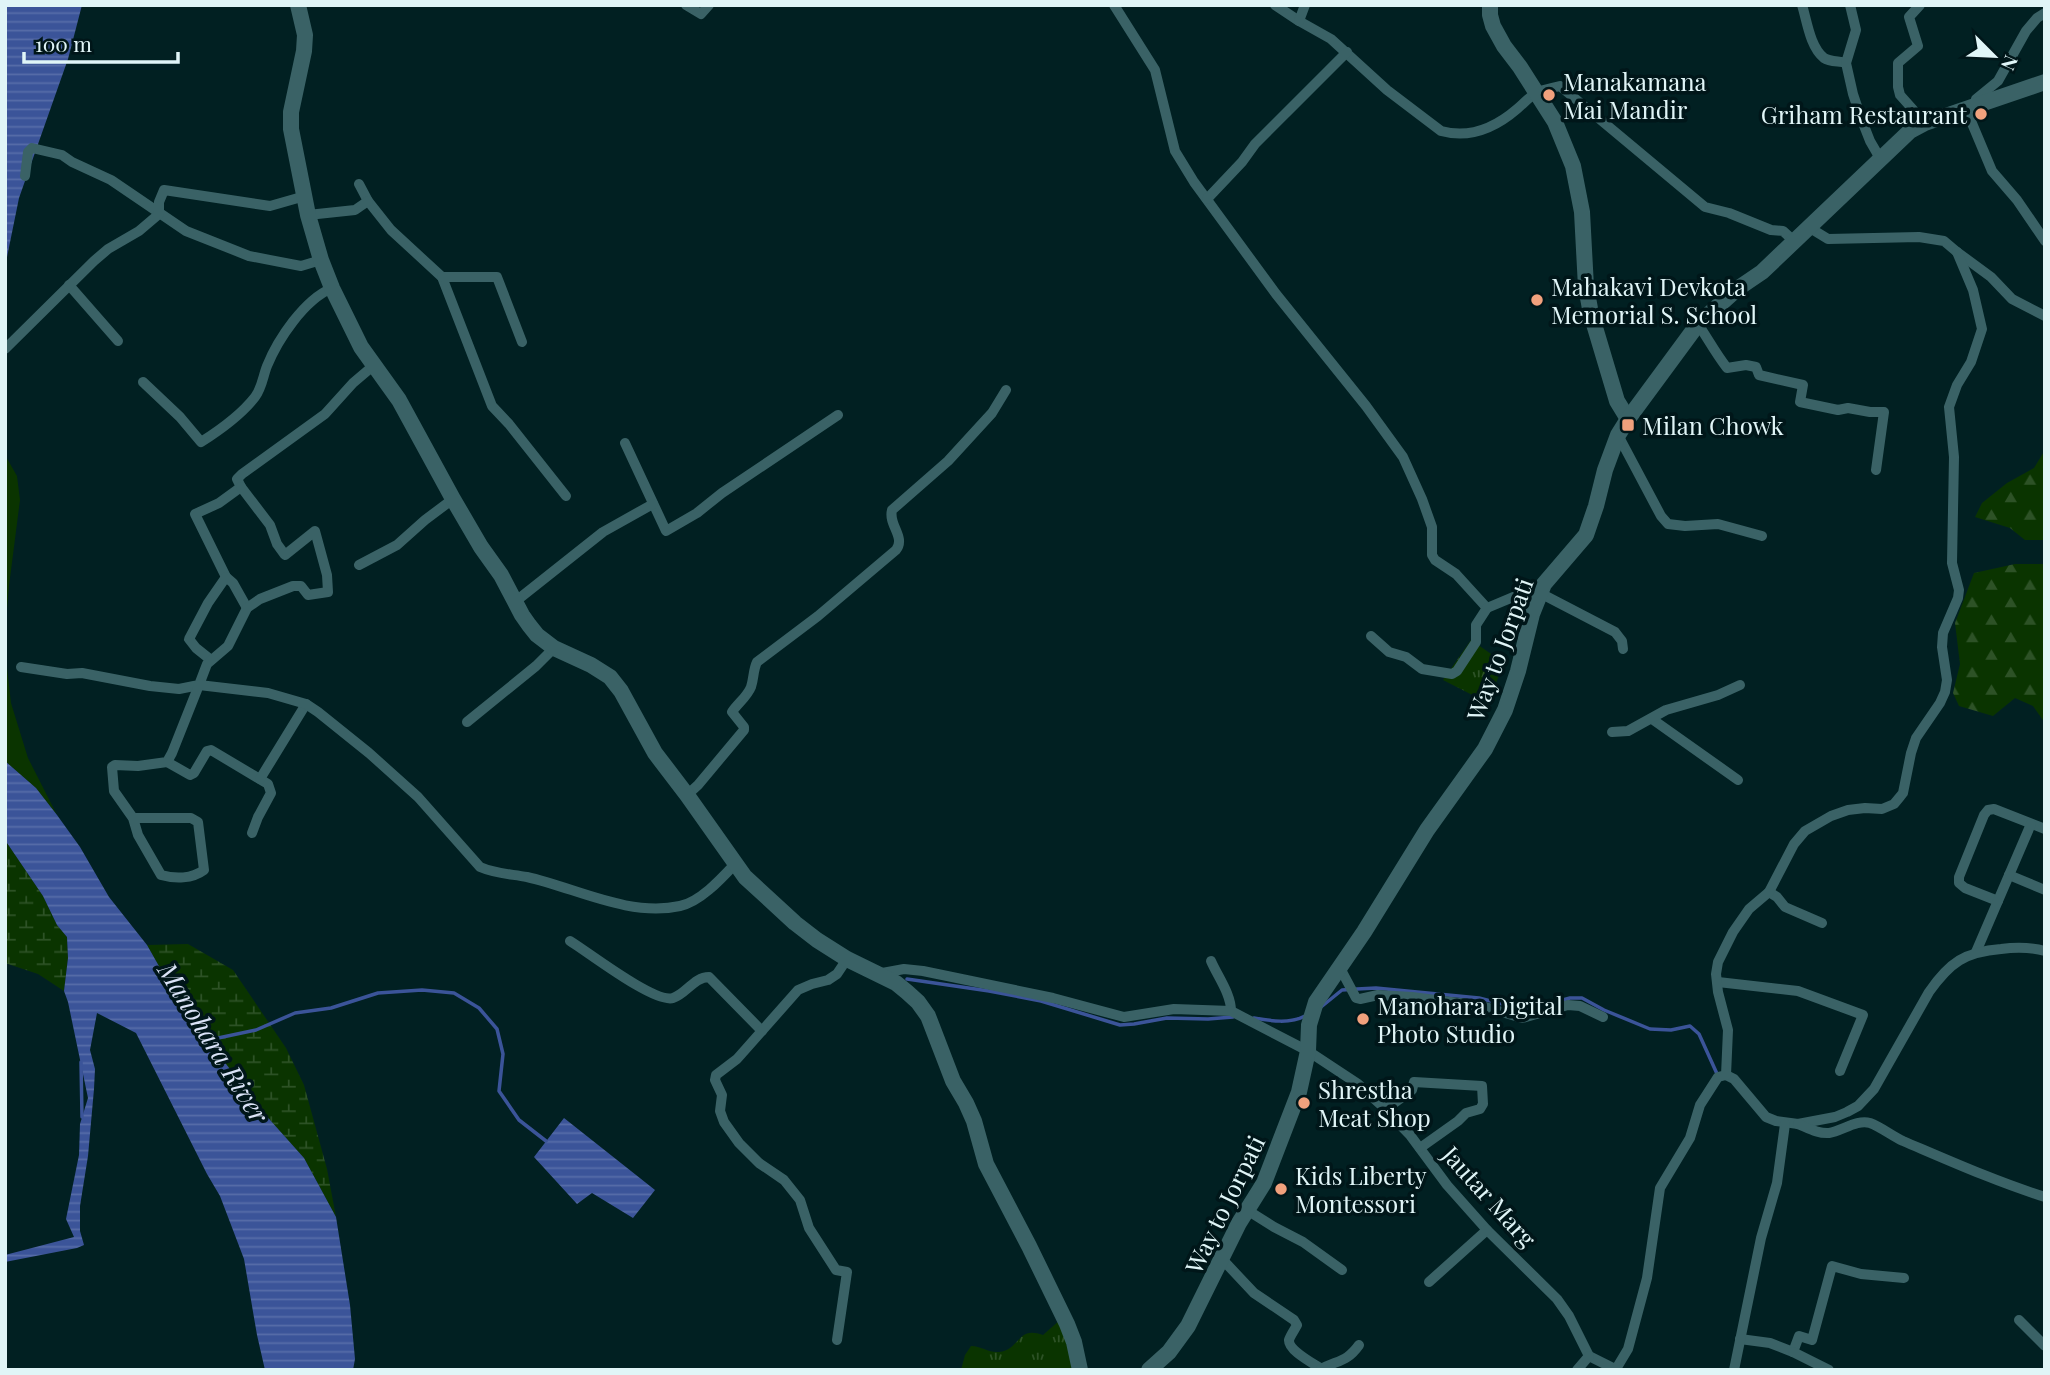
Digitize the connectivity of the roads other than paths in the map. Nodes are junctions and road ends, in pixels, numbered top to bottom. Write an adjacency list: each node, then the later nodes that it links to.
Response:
1 (298, 5): 22 (street)
2 (686, 5): 3 (street)
3 (709, 5)
4 (1114, 5): 23 (street)
5 (1275, 5): 12 (street)
6 (1305, 5): 12 (street)
7 (1490, 5): 16 (street)
8 (1802, 5): 14 (street)
9 (1850, 5): 14 (street)
10 (1920, 5): 18 (street)
11 (2045, 13): 17 (street)
12 (1299, 21): 13 (street)
13 (1347, 52): 16 (street); 23 (street)
14 (1846, 63): 19 (street)
15 (2045, 82): 17 (street, Way to Jorpati)
16 (1537, 92): 29 (street); 44 (street)
17 (1970, 108): 18 (street, Way to Jorpati); 28 (street)
18 (1925, 123): 19 (street, Way to Jorpati)
19 (1881, 160): 27 (street, Way to Jorpati)
20 (25, 176): 25 (street)
21 (359, 184): 24 (street)
22 (305, 196): 25 (street); 26 (street)
23 (1207, 199): 58 (street)
24 (368, 201): 26 (street); 32 (street)
25 (159, 214): 31 (street); 33 (street)
26 (308, 215): 31 (street)
27 (1810, 228): 29 (street, Way to Jorpati); 30 (street)
28 (2045, 241)
29 (1795, 242): 36 (street, Way to Jorpati)
30 (1957, 252): 35 (street); 81 (street)
31 (321, 260): 34 (street)
32 (442, 277): 38 (street); 49 (street)
33 (69, 285): 37 (street); 39 (street)
34 (332, 288): 40 (street); 41 (street)
35 (2045, 316)
36 (1698, 324): 44 (street, Way to Jorpati); 47 (street)
37 (118, 341)
38 (522, 342)
39 (5, 349)
40 (373, 366): 48 (street); 50 (street)
41 (143, 382)
42 (1006, 390): 73 (street)
43 (838, 415): 51 (street)
44 (1628, 419): 45 (street, Way to Jorpati)
45 (1618, 435): 52 (street); 55 (street, Way to Jorpati)
46 (625, 443): 51 (street)
47 (1876, 470)
48 (241, 487): 54 (street); 57 (street)
49 (566, 496)
50 (453, 499): 53 (street); 56 (street)
51 (653, 504): 56 (street)
52 (1762, 536)
53 (359, 565)
54 (226, 577): 57 (street); 62 (street)
55 (1542, 589): 58 (street); 61 (street); 89 (street, Way to Jorpati)
56 (516, 601): 60 (street)
57 (247, 608): 62 (street)
58 (1487, 608): 59 (street)
59 (1371, 636)
60 (554, 648): 68 (street); 73 (street)
61 (1623, 649)
62 (211, 660): 64 (street)
63 (21, 667): 64 (street)
64 (199, 685): 66 (street); 70 (street)
65 (1740, 685): 67 (street)
66 (306, 704): 71 (street); 78 (street)
67 (1652, 719): 69 (street); 72 (street)
68 (467, 722)
69 (1612, 732)
70 (167, 762): 71 (street); 74 (street)
71 (260, 779): 77 (street)
72 (1738, 780)
73 (687, 795): 78 (street)
74 (133, 818): 74 (street)
75 (2031, 824): 76 (street); 79 (street); 82 (street)
76 (2045, 830)
77 (252, 833)
78 (735, 864): 87 (street)
79 (2009, 875): 80 (street); 82 (street)
80 (2045, 890)
81 (1769, 892): 83 (street); 91 (street)
82 (1998, 901): 86 (street)
83 (1822, 923)
84 (570, 941): 94 (street)
85 (2045, 951): 86 (street)
86 (1976, 952): 100 (street)
87 (847, 958): 90 (street); 94 (street)
88 (1211, 961): 92 (street)
89 (1339, 966): 93 (street); 95 (street, Way to Jorpati)
90 (877, 974): 92 (street, Jautar Marg); 118 (street)
91 (1718, 982): 96 (street); 97 (street)
92 (1231, 1011): 95 (street, Jautar Marg)
93 (1603, 1017)
94 (762, 1031): 111 (street)
95 (1308, 1051): 98 (street, Jautar Marg); 103 (street, Way to Jorpati)
96 (1840, 1071)
97 (1726, 1075): 99 (street); 117 (street)
98 (1386, 1109): 101 (street, Jautar Marg); 101 (street)
99 (1785, 1124): 100 (street); 110 (street)
100 (1798, 1124): 102 (street)
101 (1420, 1148): 104 (street, Jautar Marg)
102 (2045, 1197)
103 (1247, 1210): 105 (street, Way to Jorpati); 106 (street)
104 (1488, 1230): 108 (street); 115 (street, Jautar Marg)
105 (1222, 1259): 116 (street); 119 (street, Way to Jorpati)
106 (1342, 1270)
107 (1904, 1278): 114 (street)
108 (1429, 1282)
109 (2019, 1320): 113 (street)
110 (1740, 1339): 114 (street); 121 (street)
111 (837, 1340)
112 (1359, 1345): 116 (street)
113 (2045, 1346)
114 (1793, 1352): 122 (street)
115 (1589, 1356): 117 (street); 120 (street)
116 (1322, 1369)
117 (1616, 1369)
118 (1080, 1370)
119 (1149, 1370)
120 (1577, 1370)
121 (1734, 1370)
122 (1829, 1370)

